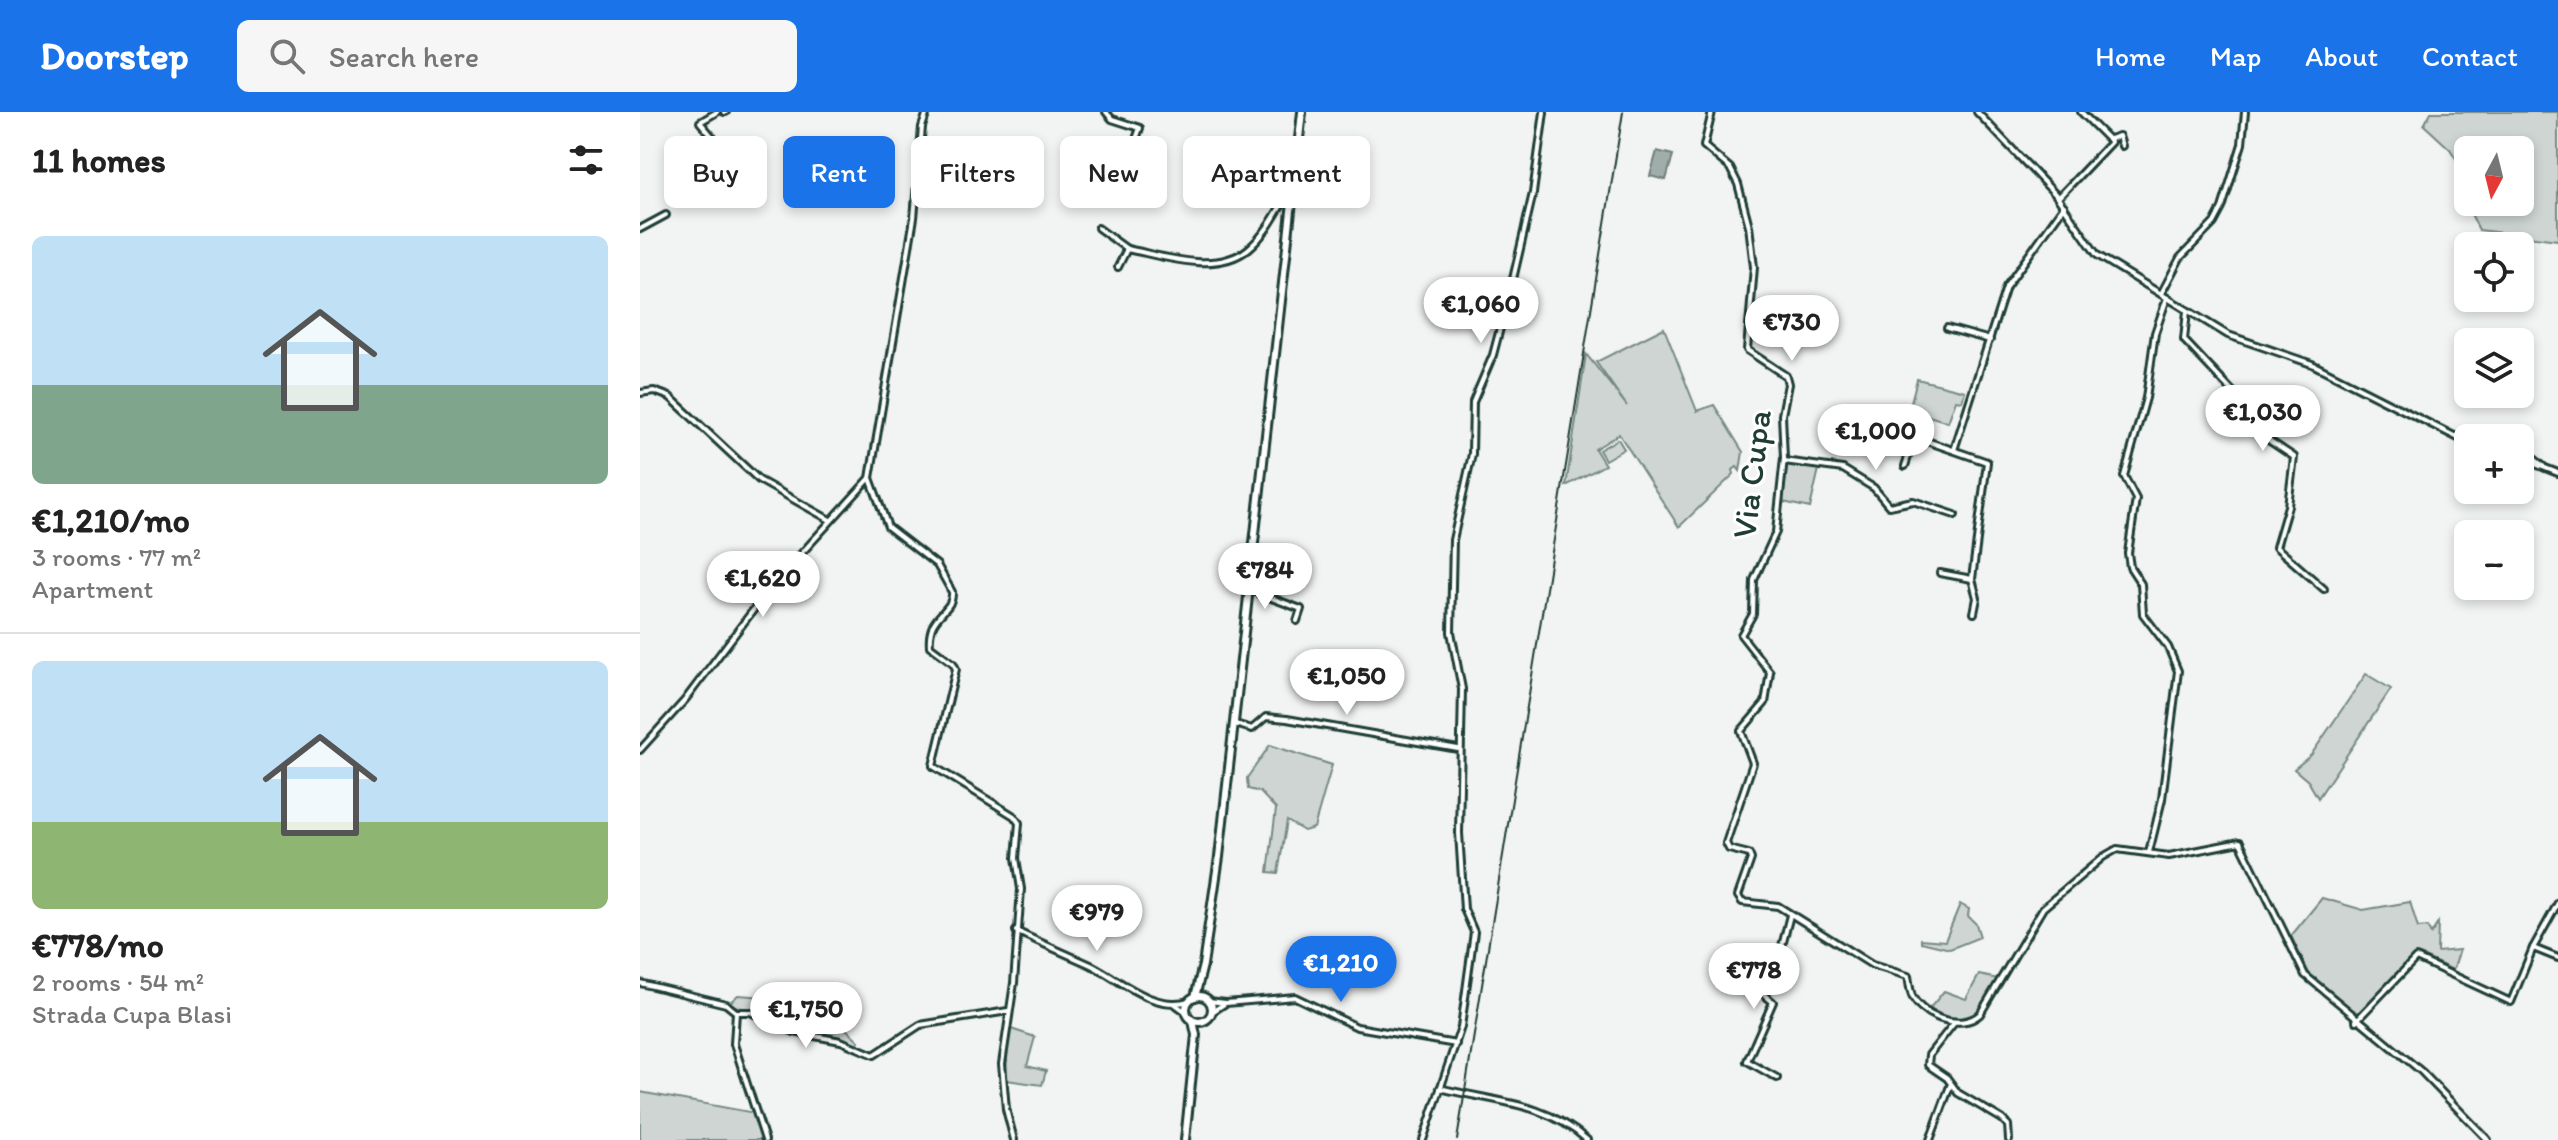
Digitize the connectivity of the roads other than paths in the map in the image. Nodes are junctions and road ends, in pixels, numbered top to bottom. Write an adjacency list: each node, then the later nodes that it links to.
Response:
1 (717, 112): 10 (street)
2 (927, 112): 37 (street)
3 (1106, 112): 11 (street)
4 (1302, 112): 12 (main road)
5 (1544, 112): 47 (street)
6 (1712, 112): 33 (street, Via Cupa)
7 (1977, 112): 15 (street)
8 (2081, 112): 13 (street)
9 (2245, 112): 24 (street)
10 (712, 136)
11 (1137, 136)
12 (1299, 136)
13 (2110, 139): 14 (street); 15 (street)
14 (2122, 146)
15 (2058, 198): 16 (street)
16 (2064, 206): 24 (street); 28 (street)
17 (1277, 208): 22 (street)
18 (1291, 208): 43 (main road)
19 (666, 215): 21 (street)
20 (1098, 228): 22 (street)
21 (640, 229)
22 (1127, 249): 23 (street)
23 (1118, 267)
24 (2161, 294): 25 (street)
25 (2167, 298): 26 (street); 49 (street)
26 (2187, 311): 30 (street); 42 (street)
27 (1947, 328): 28 (street)
28 (1990, 340): 31 (street)
29 (640, 393): 39 (street)
30 (2454, 436)
31 (1954, 450): 35 (street); 41 (street)
32 (2534, 457): 36 (street)
33 (1784, 461): 38 (street); 51 (street, Via Cupa)
34 (2534, 464): 36 (street)
35 (1905, 466)
36 (2555, 472)
37 (870, 478): 39 (street); 52 (street)
38 (1955, 515)
39 (830, 520): 48 (street)
40 (1940, 573): 41 (street)
41 (1972, 579): 44 (street)
42 (2324, 589)
43 (1250, 590): 45 (street); 46 (main road)
44 (1974, 613)
45 (1297, 621)
46 (1235, 724): 47 (street); 55 (main road)
47 (1458, 749): 70 (street)
48 (640, 750)
49 (2149, 852): 66 (street); 68 (street)
50 (2558, 903): 53 (street)
51 (1790, 915): 68 (street); 71 (street)
52 (1016, 931): 59 (street); 61 (street)
53 (2533, 948): 54 (street); 66 (street)
54 (2558, 958)
55 (1203, 965): 57 (main road); 58 (main road)
56 (640, 983): 62 (street)
57 (1192, 999): 58 (main road); 59 (street); 63 (main road)
58 (1207, 999): 60 (street); 64 (main road)
59 (1169, 1001): 63 (street)
60 (1226, 1003): 64 (street); 70 (street)
61 (1008, 1011): 62 (street); 75 (street)
62 (736, 1012): 74 (street)
63 (1186, 1012): 65 (main road)
64 (1212, 1012): 67 (main road)
65 (1193, 1021): 67 (main road); 69 (main road)
66 (2356, 1021): 81 (street)
67 (1202, 1022): 69 (main road)
68 (1954, 1023): 72 (street)
69 (1196, 1035): 76 (main road)
70 (1456, 1044): 73 (street)
71 (1777, 1078)
72 (1950, 1086): 79 (street); 80 (street)
73 (1440, 1088): 77 (street); 78 (street)
74 (765, 1140)
75 (1014, 1140)
76 (1185, 1140)
77 (1423, 1140)
78 (1587, 1140)
79 (1930, 1140)
80 (2009, 1140)
81 (2488, 1140)

